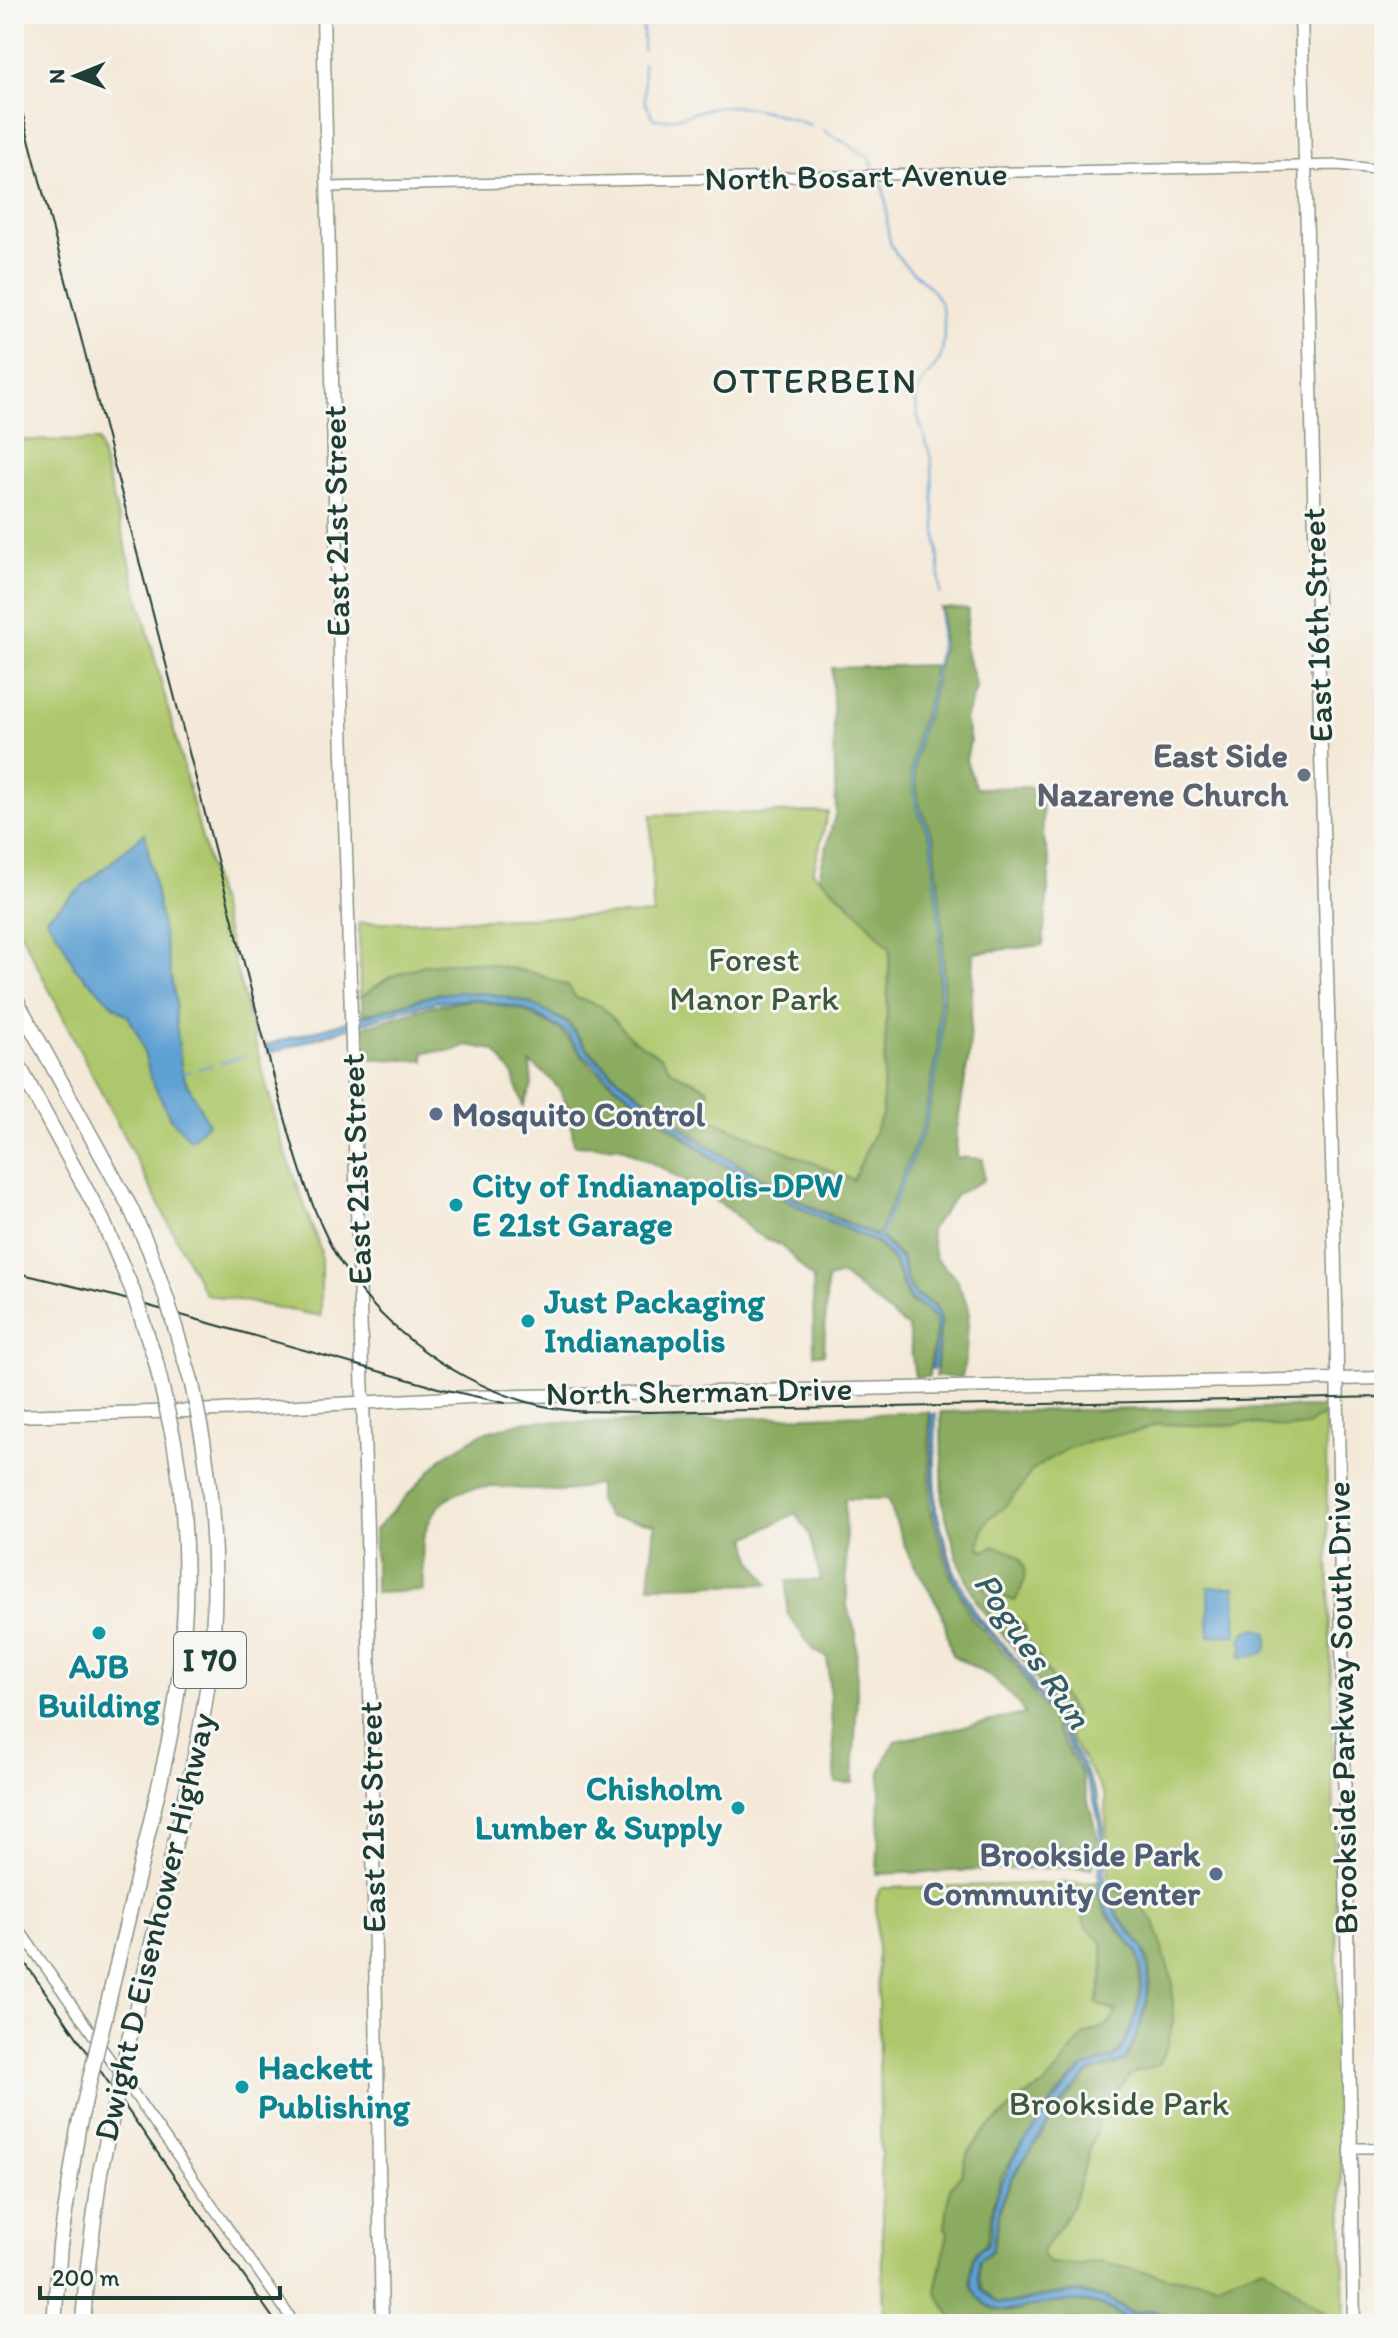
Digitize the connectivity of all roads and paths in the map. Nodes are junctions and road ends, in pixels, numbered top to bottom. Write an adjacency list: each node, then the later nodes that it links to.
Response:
1 (323, 14): 5 (main road, East 21st Street)
2 (1301, 14): 3 (main road, East 16th Street)
3 (1304, 166): 4 (street, North Bosart Avenue); 5 (street, North Bosart Avenue); 9 (main road, East 16th Street)
4 (1384, 170)
5 (328, 187): 10 (main road, East 21st Street)
6 (14, 996): 16 (highway, Dwight D Eisenhower Highway / I 70, bridge)
7 (14, 1057): 15 (highway, Dwight D Eisenhower Highway / I 70, bridge)
8 (1384, 1378): 9 (main road, North Sherman Drive)
9 (1337, 1379): 10 (main road, North Sherman Drive); 13 (main road, Brookside Parkway South Drive)
10 (362, 1402): 11 (main road, North Sherman Drive); 18 (main road, East 21st Street)
11 (14, 1416)
12 (14, 1922): 17 (street)
13 (1351, 2148): 14 (street); 19 (main road, Brookside Parkway South Drive)
14 (1384, 2148)
15 (54, 2324)
16 (83, 2324)
17 (295, 2324)
18 (382, 2324)
19 (1354, 2324)

